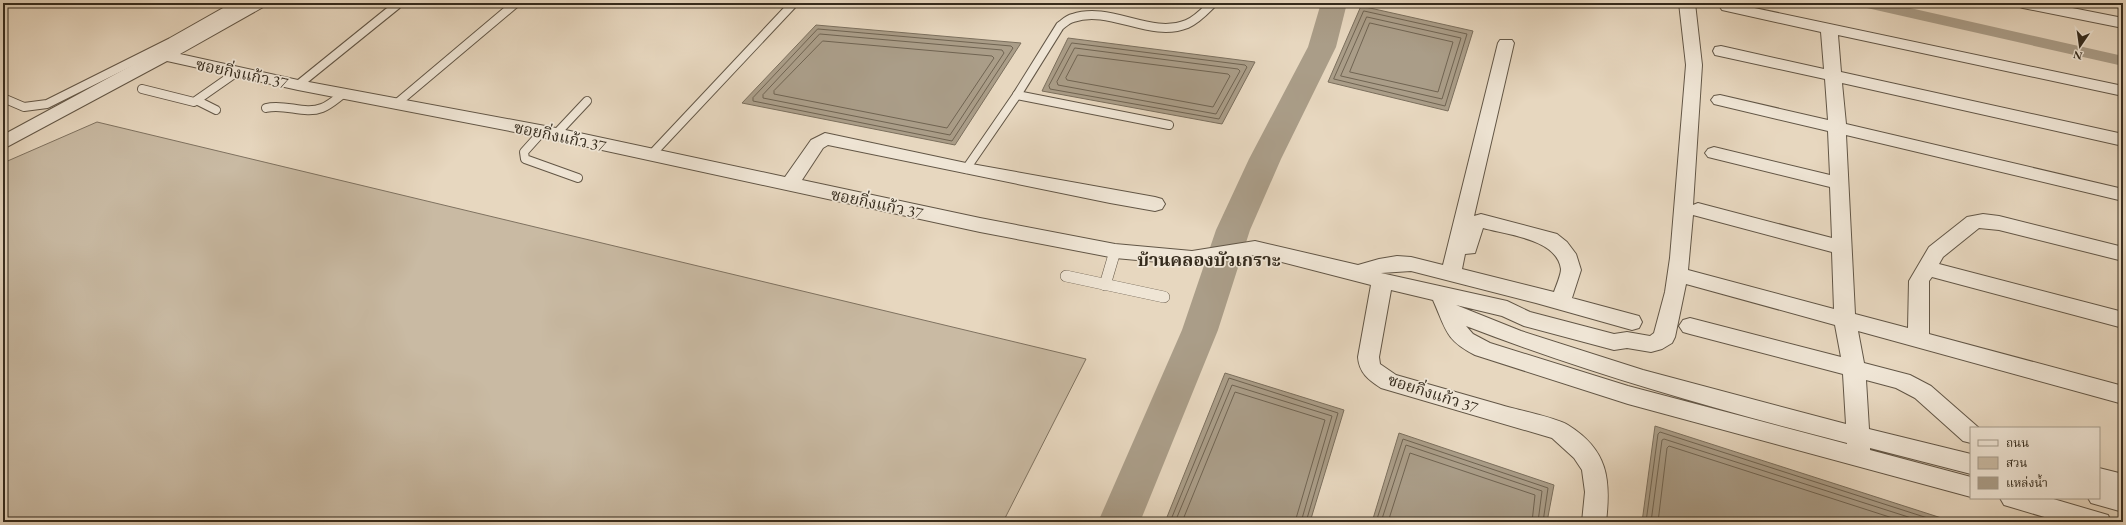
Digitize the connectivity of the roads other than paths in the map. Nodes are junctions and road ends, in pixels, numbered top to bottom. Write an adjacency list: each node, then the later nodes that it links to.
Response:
1 (240, 3): 22 (lane)
2 (259, 3): 14 (street)
3 (516, 3): 26 (lane)
4 (1213, 3): 21 (lane)
5 (1687, 3): 61 (street)
6 (2023, 3): 10 (street)
7 (397, 5): 17 (lane)
8 (792, 5): 35 (lane)
9 (1728, 7): 11 (street)
10 (2123, 23)
11 (1829, 28): 16 (street); 19 (street)
12 (1506, 43): 48 (street)
13 (1720, 51): 16 (street)
14 (165, 56): 15 (street, ซอยกิ่งแก้ว 37); 33 (street)
15 (237, 72): 17 (street, ซอยกิ่งแก้ว 37); 23 (lane)
16 (1833, 76): 30 (street); 32 (street)
17 (298, 85): 20 (street, ซอยกิ่งแก้ว 37)
18 (142, 89): 23 (lane)
19 (2123, 91)
20 (343, 94): 26 (street, ซอยกิ่งแก้ว 37); 27 (lane)
21 (1017, 95): 29 (lane); 36 (lane)
22 (3, 98)
23 (198, 100): 28 (lane)
24 (1720, 100): 30 (street)
25 (587, 101): 31 (lane)
26 (396, 104): 31 (street, ซอยกิ่งแก้ว 37)
27 (266, 108)
28 (216, 110)
29 (1169, 125)
30 (1837, 128): 38 (street); 40 (street)
31 (549, 133): 35 (street, ซอยกิ่งแก้ว 37); 37 (lane)
32 (2123, 140)
33 (3, 143)
34 (1714, 152): 38 (street)
35 (651, 156): 39 (street, ซอยกิ่งแก้ว 37)
36 (966, 169): 39 (street); 41 (street)
37 (578, 178)
38 (1839, 183): 43 (street)
39 (789, 184): 44 (street, ซอยกิ่งแก้ว 37)
40 (2123, 195)
41 (1155, 204)
42 (1698, 210): 43 (street)
43 (1842, 248): 58 (street)
44 (1115, 251): 47 (street, ซอยกิ่งแก้ว 37); 52 (lane)
45 (2123, 254): 46 (street)
46 (1926, 268): 59 (street); 62 (street)
47 (1359, 273): 48 (street); 51 (street, ซอยกิ่งแก้ว 37)
48 (1455, 274): 54 (street); 55 (street)
49 (1066, 276): 52 (lane)
50 (1689, 276): 58 (street)
51 (1382, 281): 56 (street); 75 (street, ซอยกิ่งแก้ว 37)
52 (1105, 285): 53 (lane)
53 (1164, 297)
54 (1534, 301): 55 (street); 57 (street); 61 (street)
55 (1561, 301): 61 (street)
56 (1445, 303): 57 (street); 66 (street)
57 (1507, 308): 61 (street)
58 (1845, 320): 62 (street); 63 (street)
59 (2123, 320)
60 (1690, 326): 63 (street)
61 (1630, 331)
62 (1918, 338): 64 (street)
63 (1854, 369): 65 (street); 66 (street)
64 (2123, 394)
65 (1970, 433)
66 (1859, 446): 67 (street); 70 (street)
67 (1970, 464)
68 (2100, 478): 69 (street)
69 (2123, 484)
70 (1970, 487)
71 (2100, 496): 74 (street)
72 (2016, 499): 76 (street)
73 (2092, 499): 76 (street)
74 (2123, 502)
75 (1594, 522)
76 (2099, 522)

